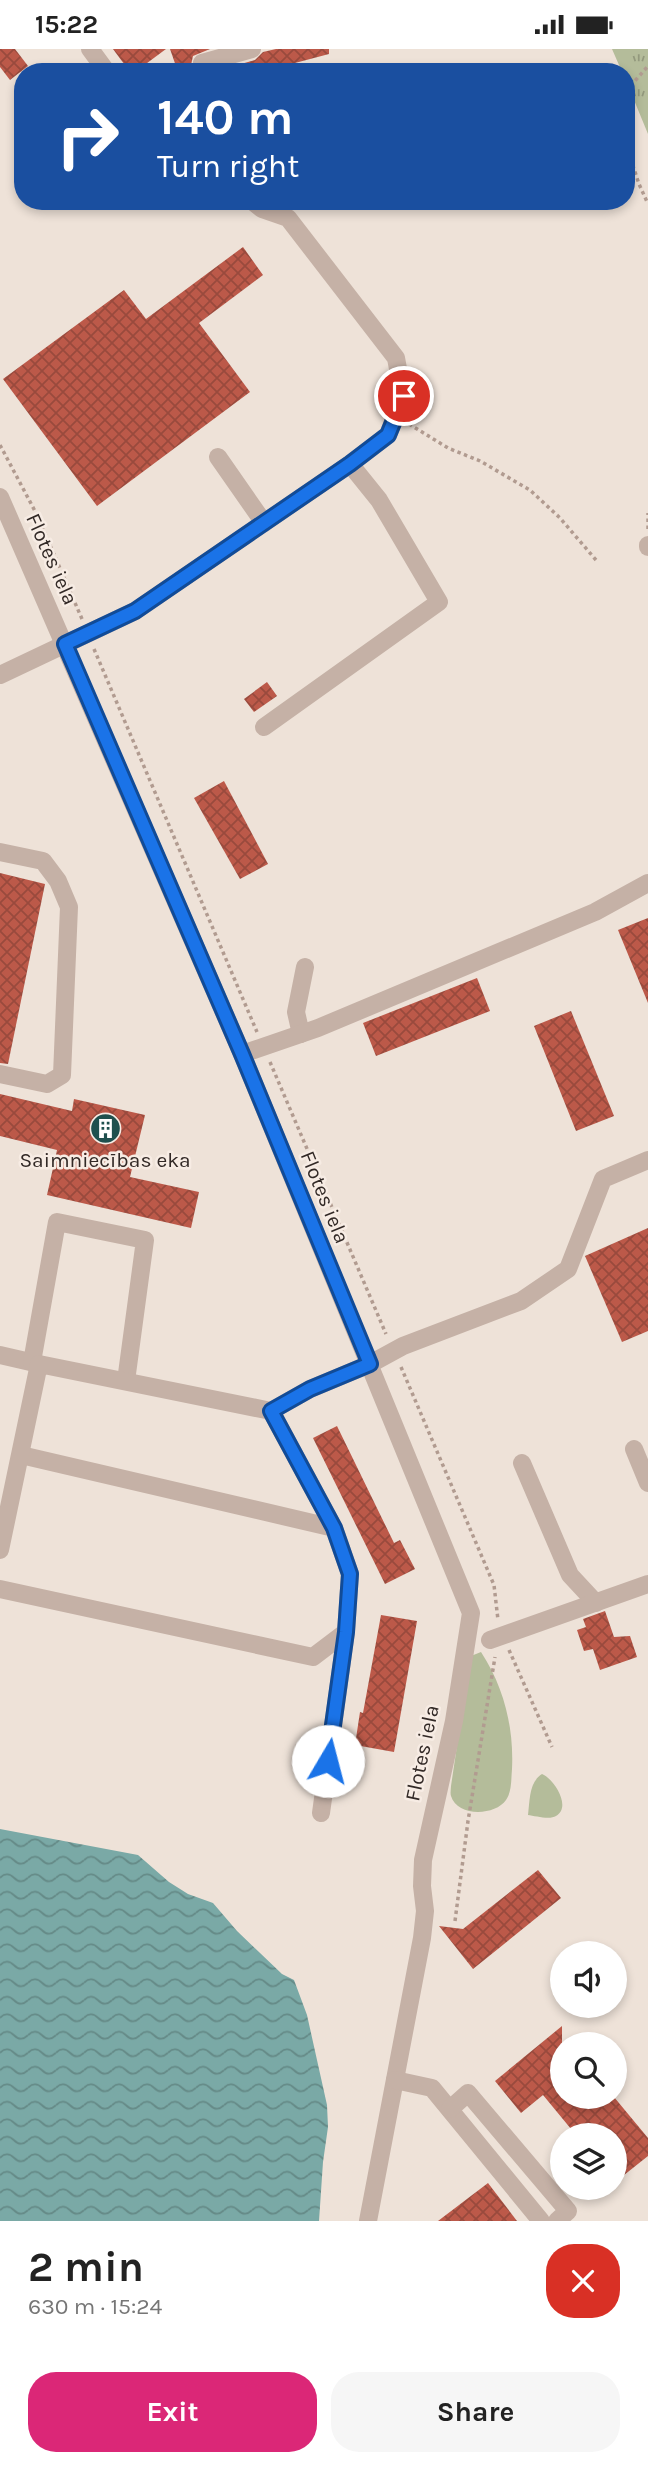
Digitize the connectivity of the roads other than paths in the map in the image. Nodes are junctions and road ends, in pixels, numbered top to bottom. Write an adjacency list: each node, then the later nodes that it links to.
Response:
1 (252, 49): 2 (street)
2 (202, 63)
3 (265, 210): 5 (street)
4 (218, 457): 7 (street)
5 (350, 464): 7 (street); 10 (street)
6 (0, 497): 8 (street, Flotes iela)
7 (264, 523): 8 (street)
8 (65, 644): 9 (street); 15 (street, Flotes iela)
9 (0, 675)
10 (264, 727)
11 (0, 852): 16 (street)
12 (648, 883): 14 (street)
13 (304, 967): 14 (street)
14 (301, 1034): 15 (street)
15 (242, 1054): 20 (street, Flotes iela)
16 (0, 1074)
17 (648, 1160): 20 (street)
18 (0, 1355): 19 (street)
19 (36, 1363): 21 (street); 21 (street); 24 (street)
20 (370, 1364): 22 (street); 35 (street, Flotes iela)
21 (126, 1381): 22 (street)
22 (271, 1411): 27 (street)
23 (634, 1449): 26 (street)
24 (21, 1455): 27 (street); 28 (street)
25 (522, 1463): 31 (street)
26 (648, 1483)
27 (334, 1528): 32 (street)
28 (0, 1550)
29 (648, 1584): 31 (street)
30 (0, 1589): 32 (street)
31 (596, 1603): 33 (street)
32 (346, 1632): 34 (street)
33 (496, 1644)
34 (321, 1813)
35 (395, 2080): 36 (street); 37 (street, Flotes iela)
36 (450, 2109): 38 (street); 39 (street)
37 (368, 2221)
38 (541, 2221)
39 (557, 2221)

